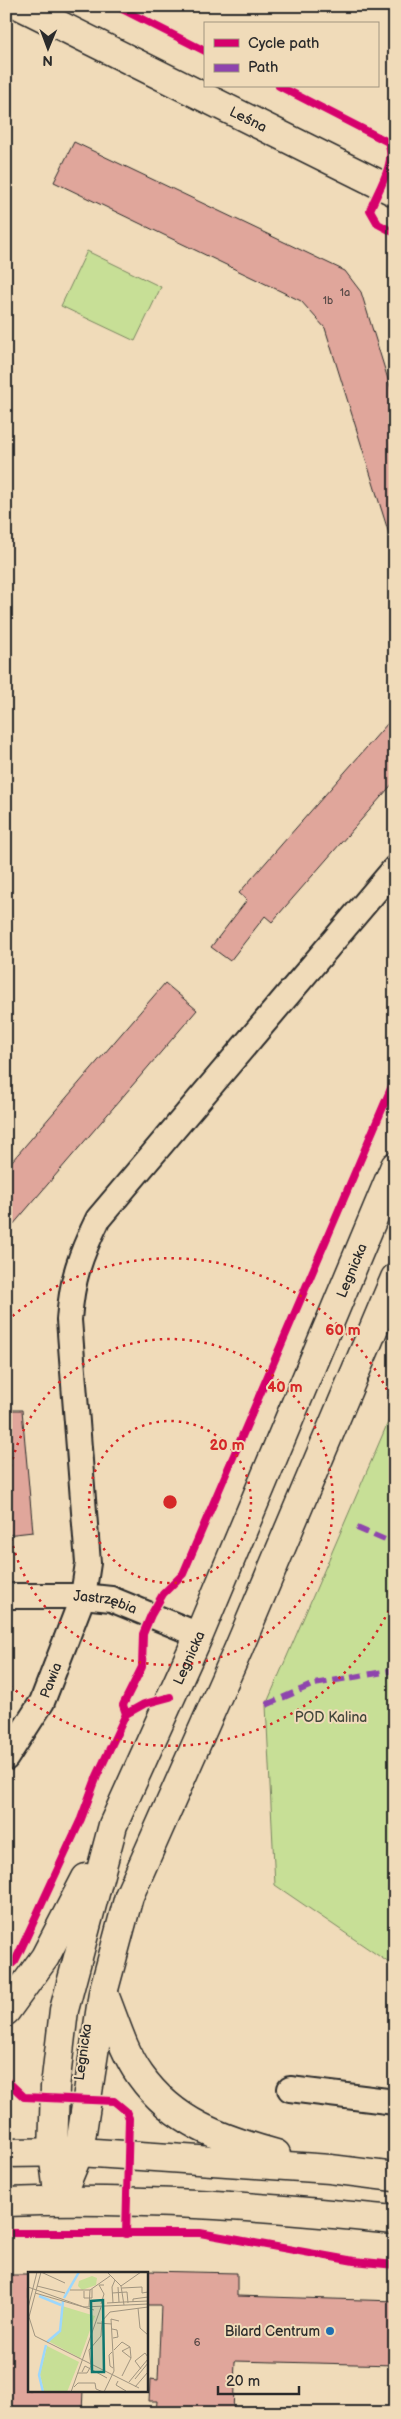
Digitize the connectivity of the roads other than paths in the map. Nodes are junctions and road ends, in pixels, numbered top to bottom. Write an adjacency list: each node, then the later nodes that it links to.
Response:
1 (20, 6): 2 (main road, Leśna)
2 (395, 192)
3 (395, 868): 7 (street)
4 (395, 1166): 8 (main road, Legnicka)
5 (395, 1278): 11 (main road, Legnicka)
6 (6, 1596): 7 (street, Jastrzębia)
7 (83, 1596): 8 (street, Jastrzębia); 9 (street, Pawia)
8 (198, 1635): 10 (main road, Legnicka)
9 (6, 1758)
10 (113, 1825): 12 (main road); 16 (main road, Legnicka)
11 (103, 1993): 16 (main road, Legnicka); 17 (main road)
12 (6, 2011)
13 (290, 2089): 14 (street)
14 (395, 2102)
15 (6, 2153): 16 (main road)
16 (66, 2153): 17 (main road); 19 (main road, Legnicka)
17 (330, 2169): 18 (main road)
18 (395, 2177)
19 (59, 2200): 20 (main road); 21 (main road)
20 (6, 2202)
21 (395, 2220)

